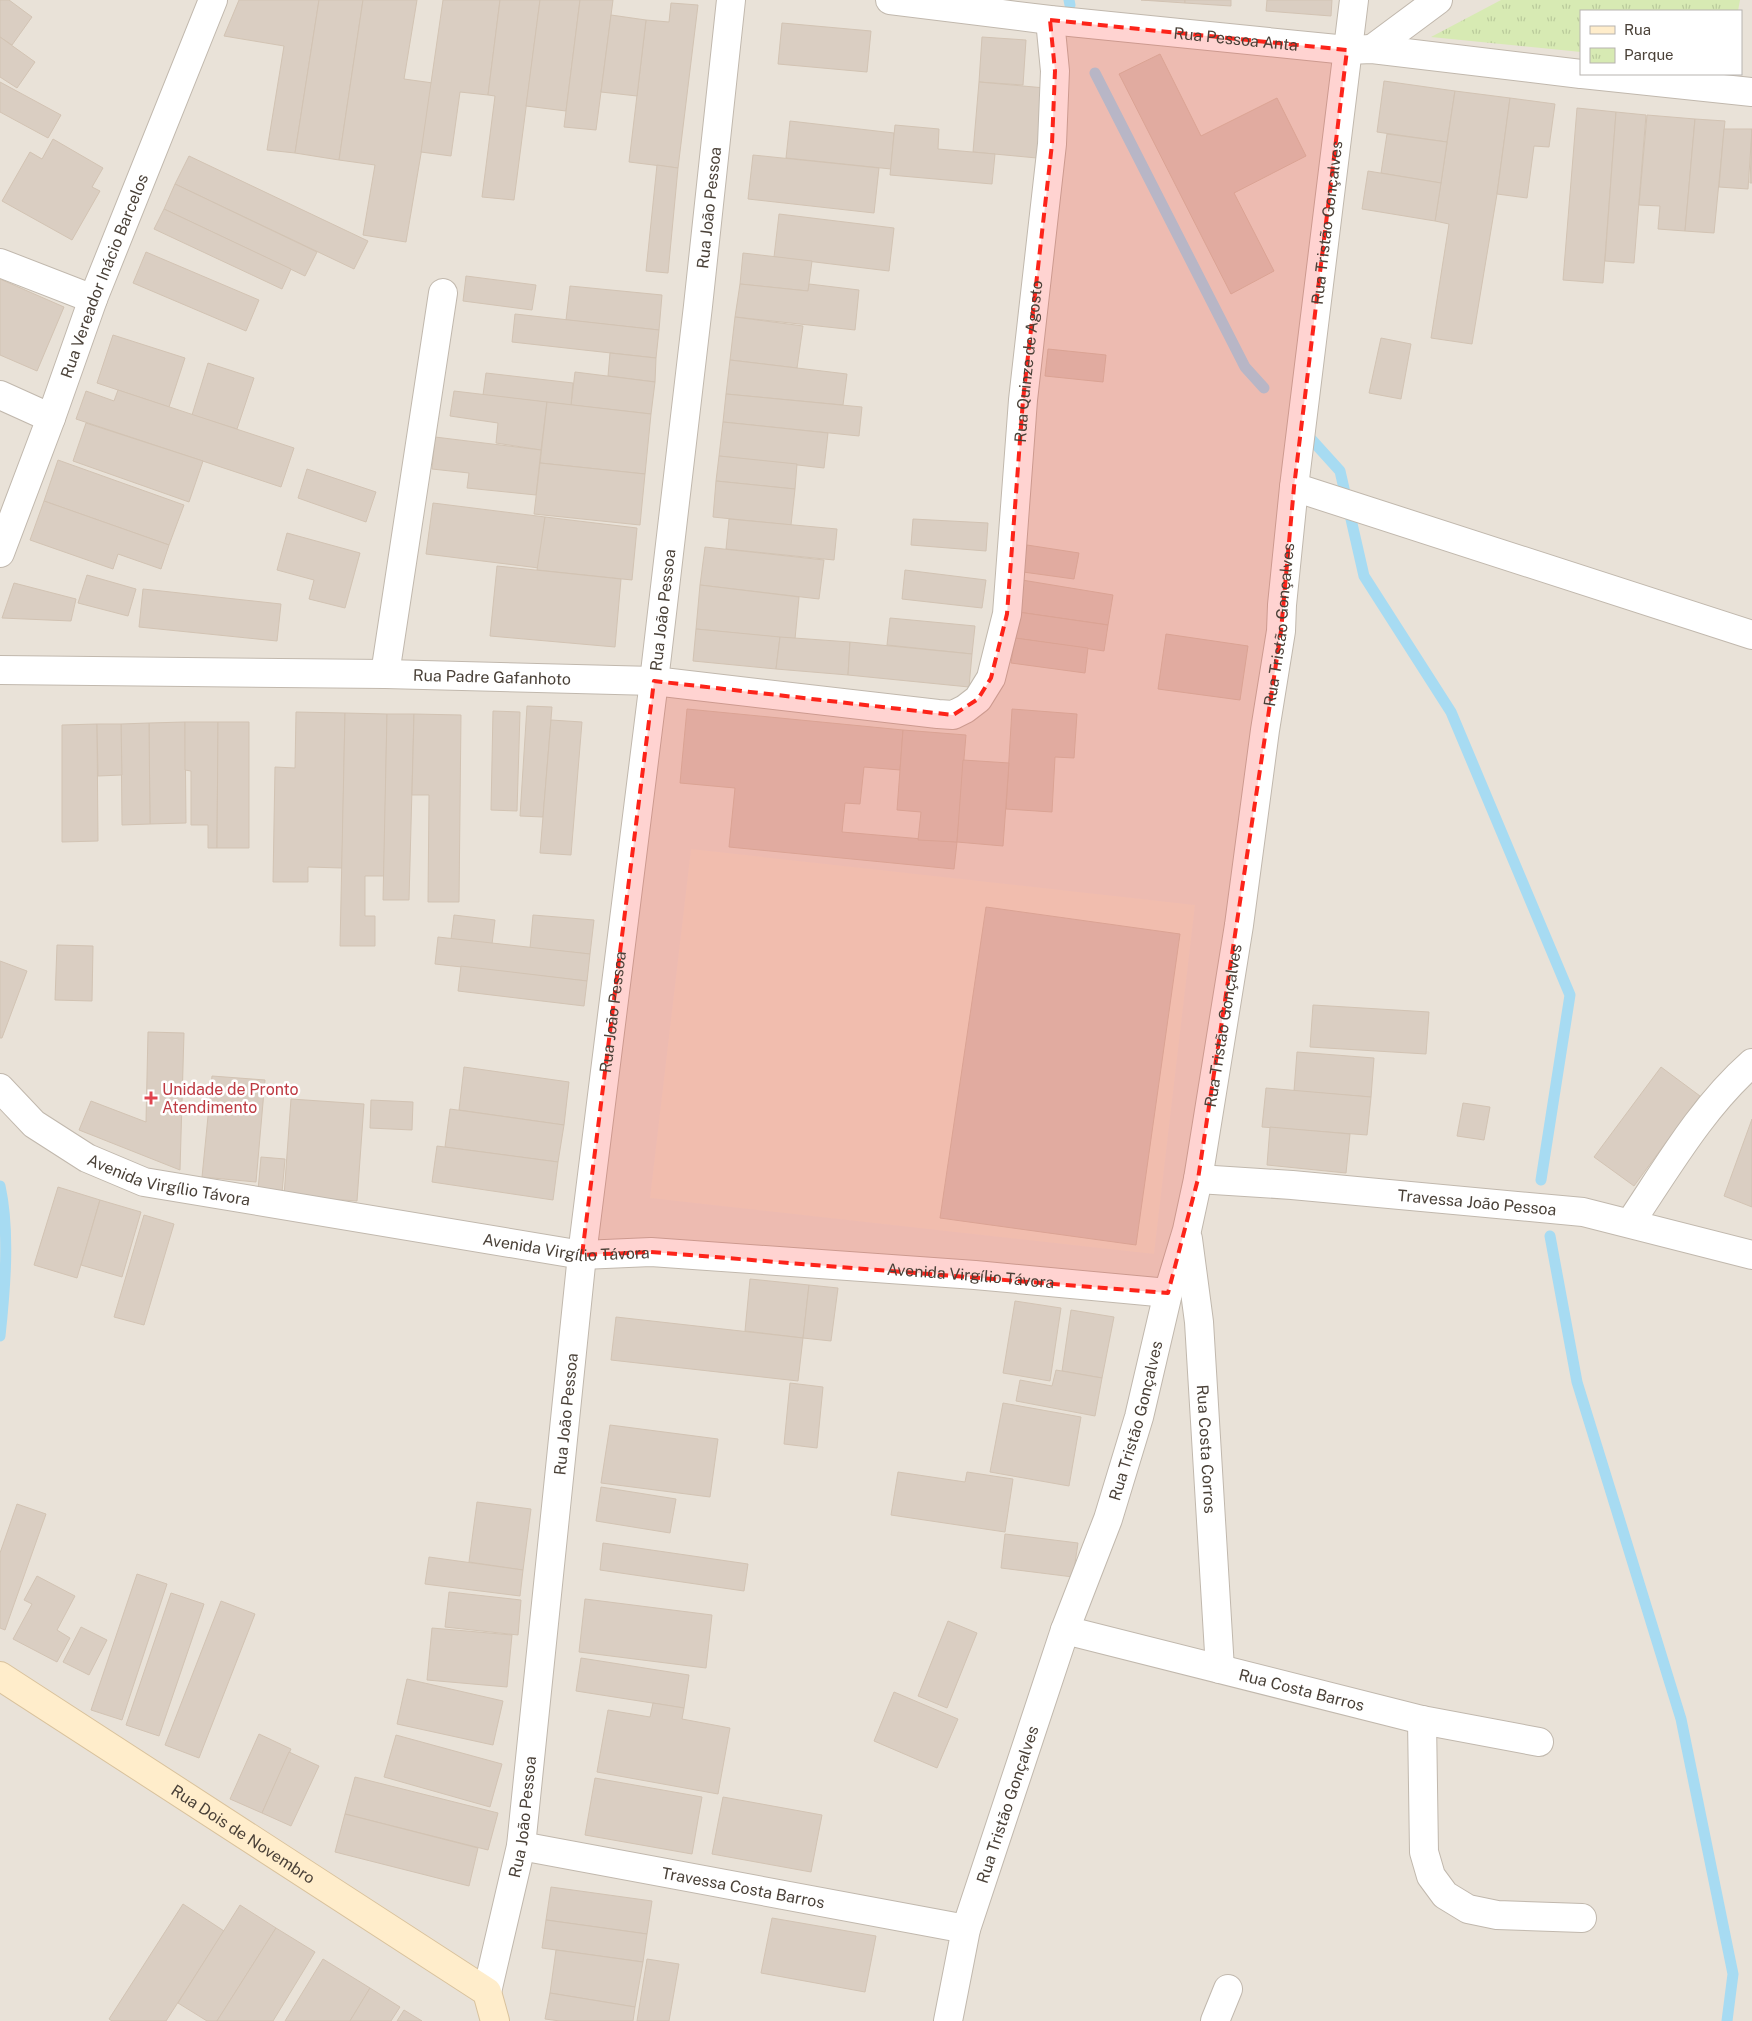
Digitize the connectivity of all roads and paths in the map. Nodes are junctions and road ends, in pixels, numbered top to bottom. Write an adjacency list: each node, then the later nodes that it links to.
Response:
1 (213, 0): 13 (street, Rua Vereador Inácio Barcelos)
2 (731, 0): 21 (street, Rua João Pessoa)
3 (890, 0): 6 (street, Rua Pessoa Anta)
4 (1354, 0): 7 (street, Rua Tristão Gonçalves)
5 (1438, 0): 7 (street)
6 (1050, 20): 7 (street, Rua Pessoa Anta); 22 (street, Rua Quinze de Agosto)
7 (1359, 50): 8 (street, Rua Pessoa Anta); 16 (street, Rua Tristão Gonçalves)
8 (1580, 74)
9 (1590, 75): 10 (street, Rua Pessoa Anta)
10 (1752, 92)
11 (0, 263): 13 (street)
12 (443, 293): 20 (street)
13 (93, 299): 15 (street, Rua Vereador Inácio Barcelos)
14 (0, 395): 15 (street)
15 (51, 418): 17 (street, Rua Vereador Inácio Barcelos)
16 (1294, 487): 18 (street); 25 (street, Rua Tristão Gonçalves)
17 (0, 553)
18 (1752, 636)
19 (0, 670): 20 (street, Rua Padre Gafanhoto)
20 (385, 674): 21 (street, Rua Padre Gafanhoto)
21 (654, 681): 22 (street, Rua Padre Gafanhoto); 28 (street, Rua João Pessoa)
22 (978, 700)
23 (1752, 1063): 26 (street)
24 (0, 1088): 28 (street, Avenida Virgílio Távora)
25 (1198, 1179): 26 (street, Travessa João Pessoa); 27 (street, Rua Tristão Gonçalves)
26 (1630, 1223): 29 (street, Travessa João Pessoa)
27 (1187, 1230): 30 (street, Rua Tristão Gonçalves); 32 (street, Rua Costa Corros)
28 (582, 1255): 30 (street, Avenida Virgílio Távora); 36 (street, Rua João Pessoa)
29 (1752, 1255)
30 (1168, 1292): 31 (street, Rua Tristão Gonçalves)
31 (1065, 1630): 32 (street, Rua Costa Barros); 38 (street, Rua Tristão Gonçalves)
32 (1220, 1668): 34 (street, Rua Costa Barros)
33 (0, 1676): 40 (street, Rua Dois de Novembro)
34 (1422, 1720): 35 (street, Rua Costa Barros); 37 (street)
35 (1539, 1742)
36 (521, 1846): 38 (street, Travessa Costa Barros); 40 (street, Rua João Pessoa)
37 (1582, 1918)
38 (966, 1929): 42 (street, Rua Tristão Gonçalves)
39 (1228, 1989): 43 (street)
40 (487, 1992): 41 (street, Rua João Pessoa)
41 (495, 2021)
42 (948, 2021)
43 (1214, 2021)

